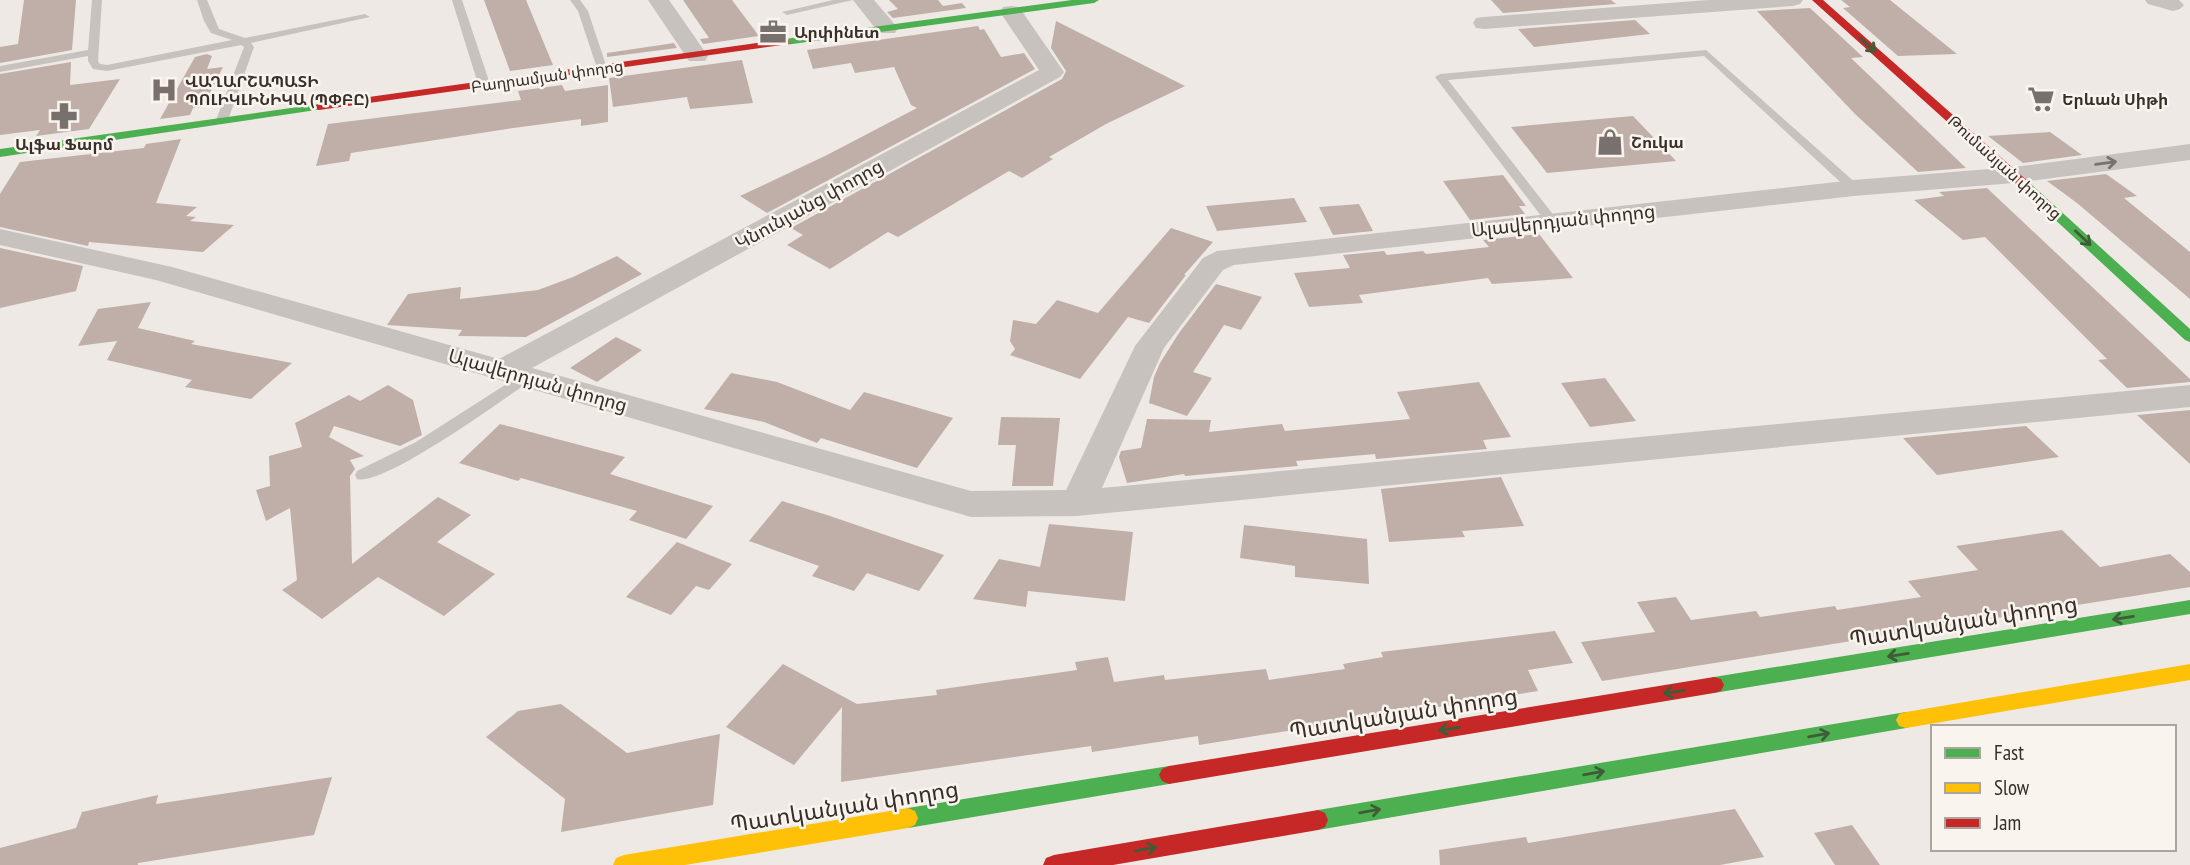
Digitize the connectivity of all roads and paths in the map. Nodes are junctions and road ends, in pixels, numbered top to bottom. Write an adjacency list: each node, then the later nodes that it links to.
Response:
1 (97, 0): 18 (lane)
2 (202, 0): 17 (lane)
3 (457, 0): 22 (lane)
4 (575, 0): 20 (lane)
5 (657, 0): 19 (street)
6 (848, 0): 12 (lane)
7 (863, 0): 16 (street)
8 (1094, 0): 11 (main road, Բաղրամյան փողոց)
9 (1793, 0): 15 (street)
10 (1817, 0): 26 (main road, Թումանյան փողոց, one-way to 26)
11 (1076, 1): 13 (main road, Բաղրամյան փողոց)
12 (787, 12)
13 (1011, 12): 16 (main road, Բաղրամյան փողոց); 31 (street, Կնունյանց փողոց)
14 (365, 17): 17 (lane)
15 (1484, 23)
16 (887, 29): 19 (main road, Բաղրամյան փողոց)
17 (242, 40): 18 (lane); 23 (lane)
18 (94, 51): 21 (lane)
19 (697, 56): 20 (main road, Բաղրամյան փողոց)
20 (602, 68): 22 (main road, Բաղրամյան փողոց)
21 (0, 69)
22 (484, 84): 23 (main road, Բաղրամյան փողոց)
23 (222, 120): 25 (main road, Բաղրամյան փողոց)
24 (2190, 152): 26 (street, Ալավերդյան փողոց, one-way to 24)
25 (0, 153)
26 (2014, 175): 27 (street, Ալավերդյան փողոց); 30 (main road, Թումանյան փողոց, one-way to 30)
27 (1854, 188): 28 (street, Ալավերդյան փողոց); 28 (lane)
28 (1553, 222): 34 (street, Ալավերդյան փողոց)
29 (0, 237): 31 (street, Ալավերդյան փողոց)
30 (2190, 337)
31 (514, 373): 33 (lane); 34 (street, Ալավերդյան փողոց)
32 (2190, 396): 34 (street, Ալավերդյան փողոց)
33 (363, 475)
34 (1077, 503)
35 (2190, 607): 38 (main road, Պատկանյան փողոց, one-way to 38)
36 (2190, 672): 37 (main road, one-way to 36)
37 (1062, 864)
38 (624, 865)

